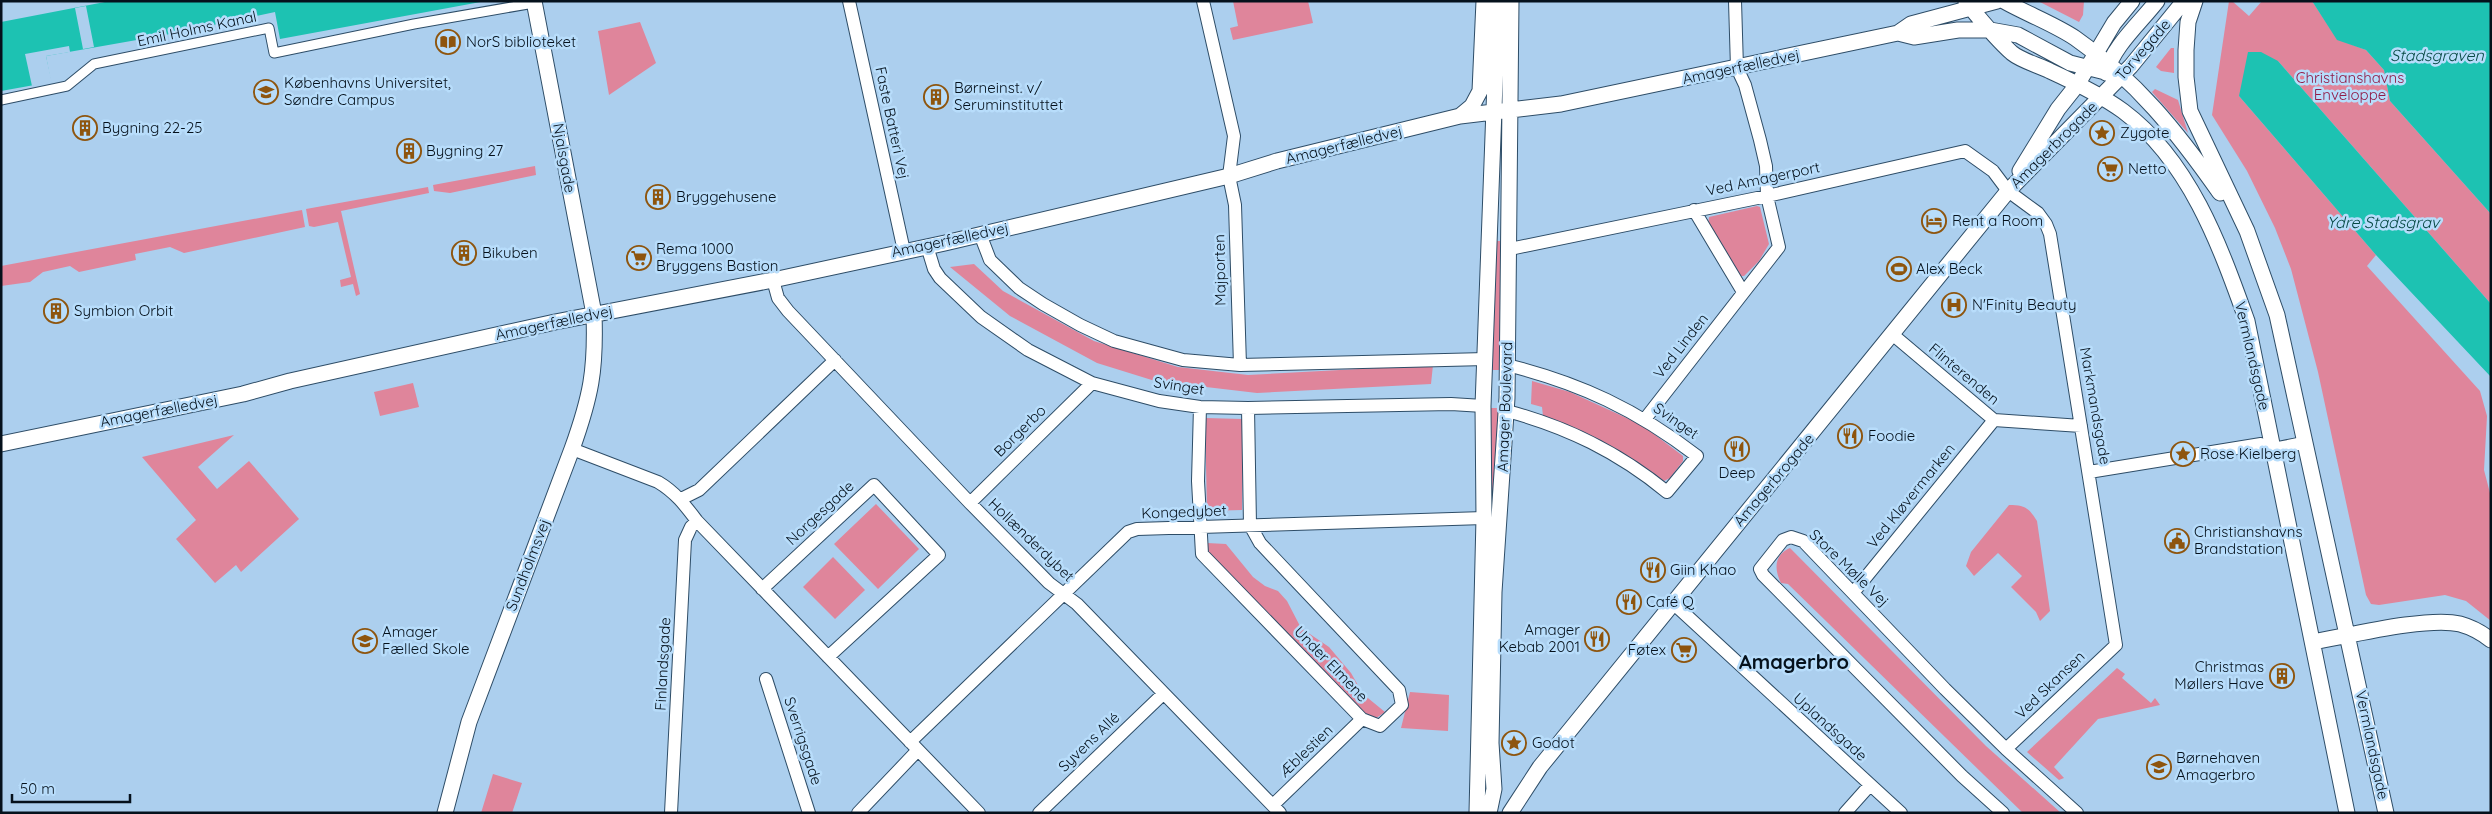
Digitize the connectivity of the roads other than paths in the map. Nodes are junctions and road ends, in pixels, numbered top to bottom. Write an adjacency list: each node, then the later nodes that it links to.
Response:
1 (849, 1): 35 (street, Faste Batteri Vej)
2 (1204, 1): 27 (street, Majporten)
3 (1484, 1): 26 (street)
4 (1498, 1): 25 (street, Amager Boulevard)
5 (1511, 1): 24 (street, Amager Boulevard)
6 (1735, 1): 18 (street)
7 (1997, 1): 14 (street, Amagerfælledvej)
8 (2004, 1): 17 (street, Vermlandsgade)
9 (2132, 1): 17 (street)
10 (2158, 1): 20 (street)
11 (2184, 1): 20 (street, Torvegade)
12 (2195, 1): 31 (street, Vermlandsgade)
13 (534, 2): 23 (street, Emil Holms Kanal); 38 (street, Njalsgade)
14 (1969, 5): 15 (street, Vermlandsgade); 16 (street, Amagerfælledvej)
15 (1990, 30): 16 (street, Amagerfælledvej); 19 (street, Amagerfælledvej); 21 (street, Vermlandsgade)
16 (1898, 34): 18 (street, Amagerfælledvej)
17 (2096, 54): 19 (street); 20 (street, Vermlandsgade)
18 (1737, 68): 24 (street, Amagerfælledvej); 29 (street, Ved Linden)
19 (2087, 68): 20 (street, Amagerfælledvej); 21 (street)
20 (2114, 77): 21 (street); 22 (street); 31 (street, Vermlandsgade)
21 (2077, 85): 22 (street, Vermlandsgade); 28 (street, Amagerbrogade)
22 (2100, 98): 28 (street, Amagerbrogade); 55 (street, Vermlandsgade)
23 (1, 100)
24 (1509, 110): 25 (street, Amagerfælledvej); 34 (street, Amager Boulevard)
25 (1493, 111): 26 (street, Amagerfælledvej); 40 (street, Amager Boulevard)
26 (1460, 116): 27 (street, Amagerfælledvej)
27 (1229, 176): 32 (street, Amagerfælledvej); 42 (street, Majporten)
28 (2008, 191): 29 (street, Ved Amagerport); 39 (street, Amagerbrogade); 51 (street, Markmandsgade)
29 (1767, 196): 30 (street, Ved Amagerport); 37 (street, Ved Linden)
30 (1694, 210): 34 (street, Ved Amagerport); 37 (street)
31 (2247, 231): 52 (street, Vermlandsgade)
32 (980, 234): 33 (street, Amagerfælledvej); 42 (street, Svinget)
33 (927, 246): 35 (street, Amagerfælledvej); 44 (street, Svinget)
34 (1510, 250): 43 (street, Amager Boulevard)
35 (904, 251): 36 (street, Amagerfælledvej)
36 (773, 280): 38 (street, Amagerfælledvej); 41 (street, Hollænderdybet)
37 (1743, 292): 49 (street, Ved Linden)
38 (594, 314): 53 (street, Amagerfælledvej); 54 (street, Sundholmsvej)
39 (1892, 334): 50 (street, Flinterenden); 66 (street, Amagerbrogade)
40 (1486, 359): 42 (street, Svinget); 45 (street, Amager Boulevard)
41 (835, 360): 57 (street); 58 (street, Hollænderdybet)
42 (1240, 365)
43 (1508, 365): 48 (street, Amager Boulevard); 49 (street, Svinget)
44 (1092, 383): 46 (street, Svinget); 58 (street, Borgerbo)
45 (1483, 406): 47 (street, Svinget); 59 (street, Amager Boulevard)
46 (1200, 407): 47 (street, Svinget); 62 (street, Under Elmene)
47 (1248, 408): 61 (street)
48 (1506, 411): 49 (street, Svinget); 87 (street, Amager Boulevard)
49 (1645, 419)
50 (1994, 420): 51 (street, Flinterenden); 65 (street, Ved Kløvermarken)
51 (2081, 426): 56 (street, Markmandsgade)
52 (2303, 443): 55 (street); 67 (street, Vermlandsgade)
53 (1, 444)
54 (572, 449): 57 (street); 80 (street, Sundholmsvej)
55 (2273, 449): 56 (street); 69 (street, Vermlandsgade)
56 (2090, 472): 70 (street, Markmandsgade)
57 (681, 499): 60 (street)
58 (970, 503): 64 (street, Hollænderdybet)
59 (1484, 518): 61 (street, Kongedybet); 86 (street, Amager Boulevard)
60 (697, 521): 63 (street); 81 (street, Finlandsgade)
61 (1250, 525): 62 (street, Kongedybet); 74 (street, Under Elmene)
62 (1200, 527): 64 (street, Kongedybet); 74 (street, Under Elmene)
63 (762, 589): 71 (street); 71 (street, Norgesgade)
64 (1063, 593): 73 (street, Hollænderdybet); 75 (street, Kongedybet)
65 (1853, 593): 76 (street, Store Mølle Vej); 91 (street, Store Mølle Vej)
66 (1673, 602): 77 (street, Amagerbrogade); 78 (street, Uplandsgade)
67 (2348, 636): 68 (street); 69 (street); 94 (street, Vermlandsgade)
68 (2491, 640)
69 (2313, 642): 93 (street, Vermlandsgade)
70 (2116, 645): 76 (street, Ved Skansen)
71 (828, 657): 75 (street)
72 (766, 679): 82 (street, Sverrigsgade)
73 (1163, 694): 79 (street, Hollænderdybet); 85 (street, Syvens Allé)
74 (1362, 720): 79 (street, Æblestien)
75 (914, 746): 83 (street, Kongedybet); 84 (street)
76 (2006, 749): 92 (street, Store Mølle Vej)
77 (1540, 767): 87 (street, Amagerbrogade); 88 (street, Amagerbrogade)
78 (1870, 785): 89 (street); 90 (street, Uplandsgade)
79 (1277, 809)
80 (445, 813)
81 (671, 813)
82 (809, 813)
83 (858, 813)
84 (980, 813)
85 (1039, 813)
86 (1476, 813)
87 (1491, 813)
88 (1510, 813)
89 (1845, 813)
90 (1901, 813)
91 (2004, 813)
92 (2077, 813)
93 (2347, 813)
94 (2386, 813)

